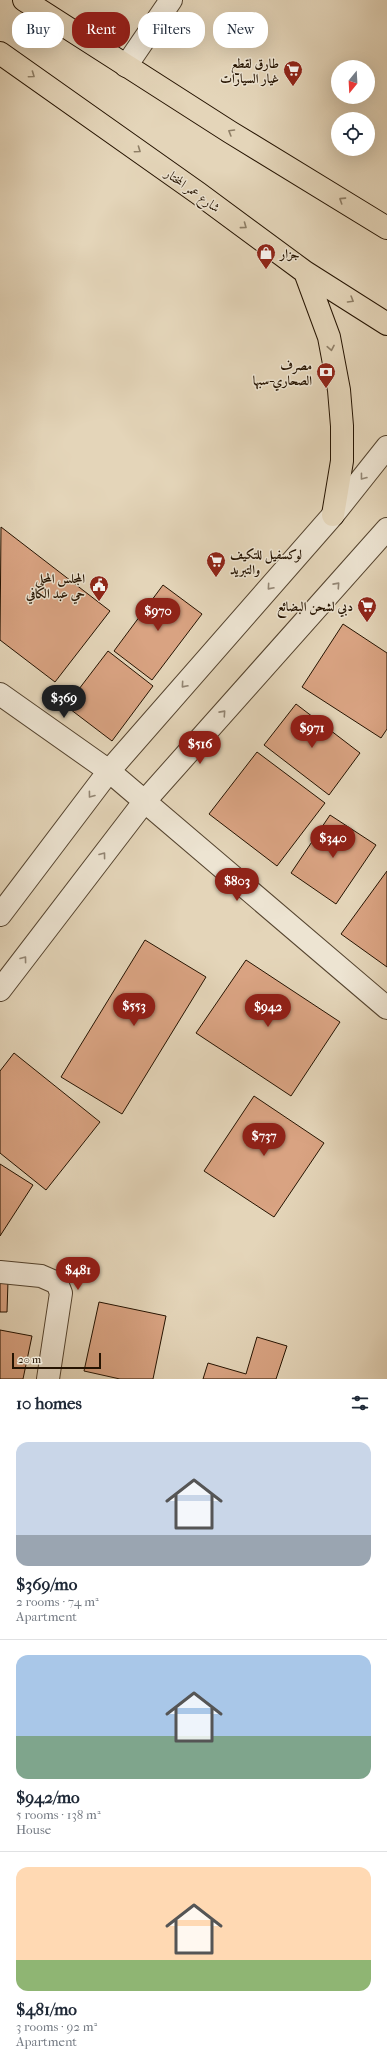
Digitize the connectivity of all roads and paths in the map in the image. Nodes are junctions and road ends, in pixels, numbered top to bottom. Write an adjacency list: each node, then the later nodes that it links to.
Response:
1 (24, 0): 4 (main road)
2 (171, 0): 4 (street)
3 (0, 53): 8 (main road, شارع عمر المختار, one-way to 8)
4 (126, 66): 6 (main road, one-way to 4)
5 (387, 213): 6 (main road)
6 (364, 214): 7 (main road)
7 (387, 228)
8 (305, 272): 9 (main road, شارع عمر المختار, one-way to 9); 11 (main road, one-way to 11)
9 (387, 324)
10 (387, 447): 11 (street, one-way to 11)
11 (333, 515): 14 (street, one-way to 14)
12 (387, 529): 15 (street, one-way to 12)
13 (0, 694): 14 (street)
14 (108, 771): 15 (street); 16 (street, one-way to 16)
15 (144, 802): 17 (street, one-way to 15); 18 (street)
16 (0, 915)
17 (0, 990)
18 (387, 1008)
19 (0, 1272): 20 (street)
20 (48, 1379)

